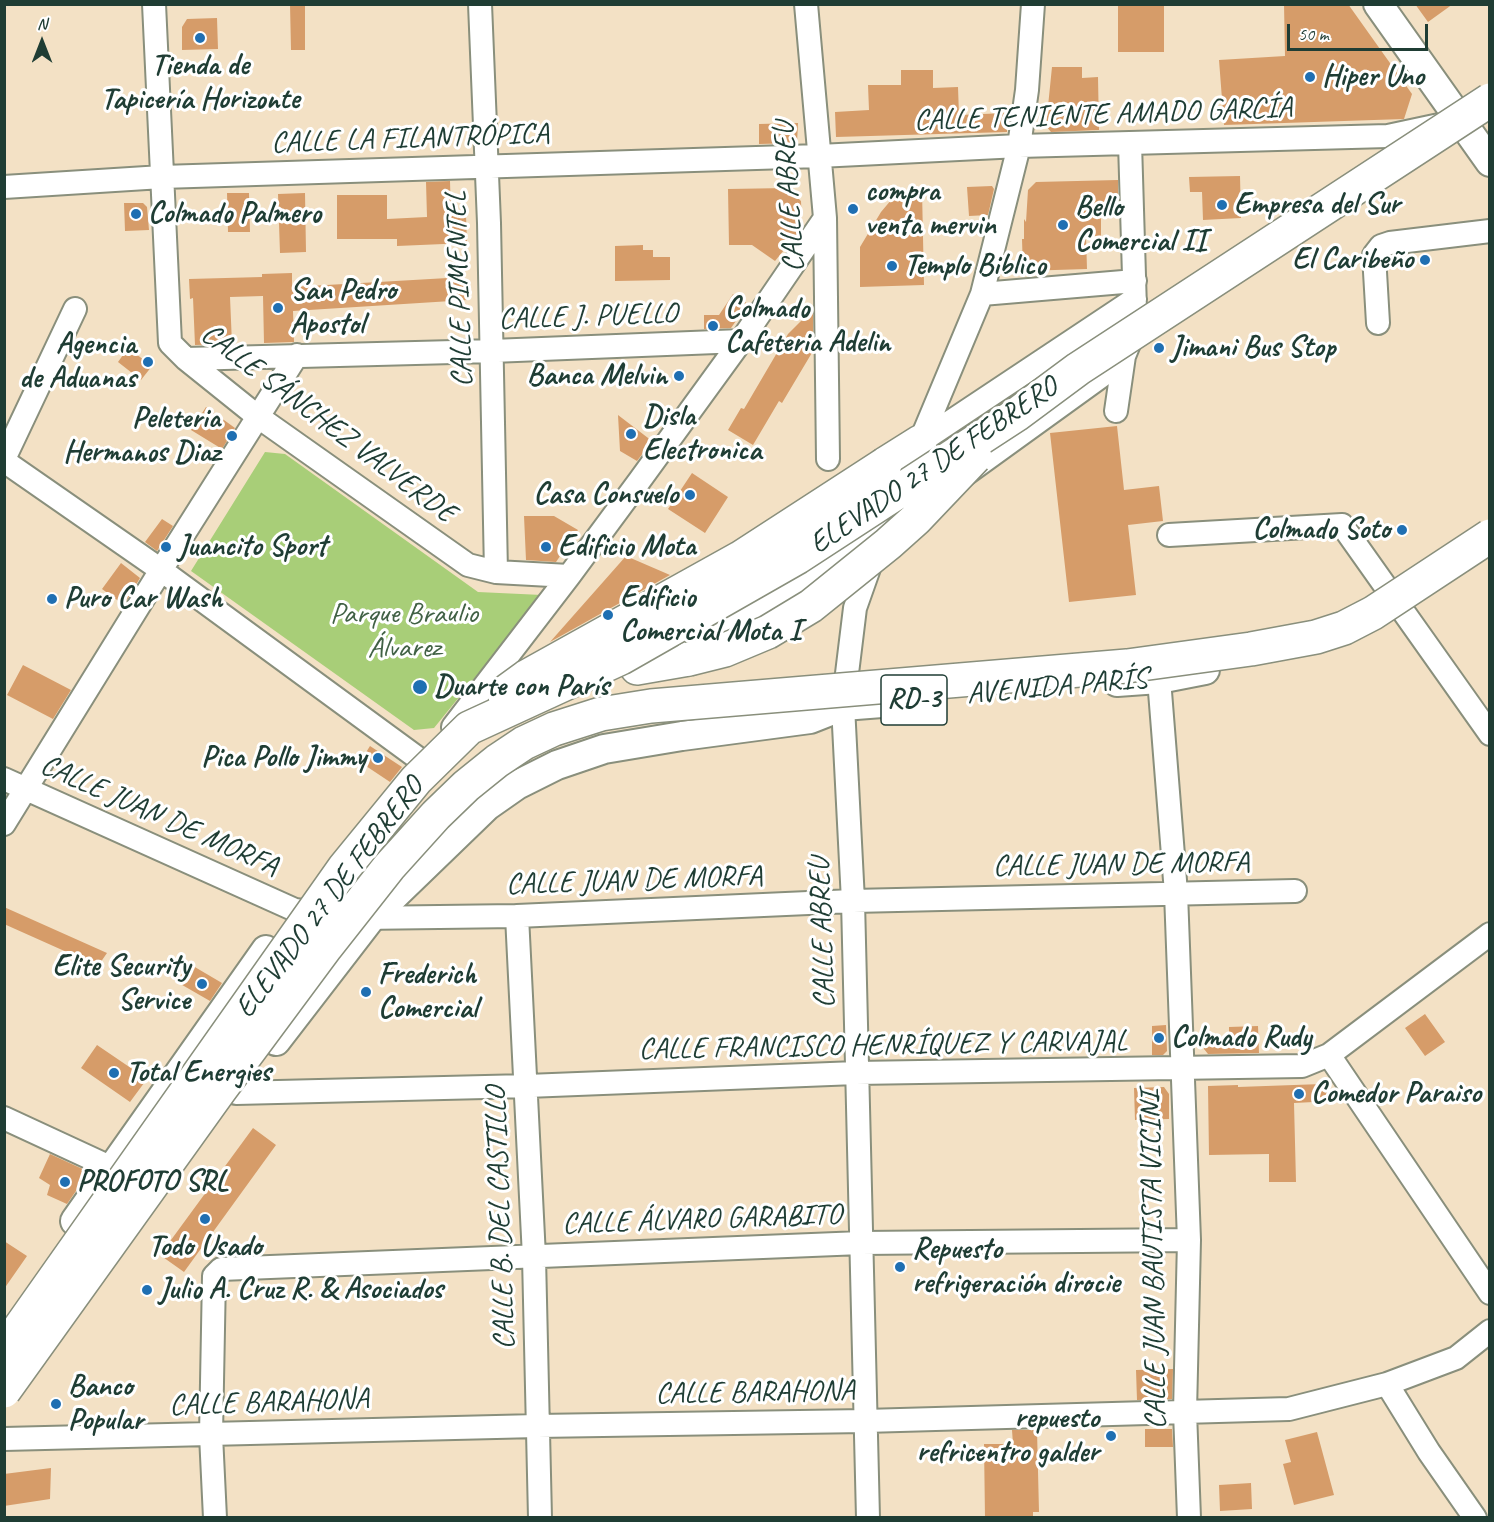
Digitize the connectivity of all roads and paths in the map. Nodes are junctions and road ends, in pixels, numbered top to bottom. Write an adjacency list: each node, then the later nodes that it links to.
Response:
1 (154, 4): 13 (street, CALLE SÁNCHEZ VALVERDE)
2 (480, 4): 12 (street, CALLE PIMENTEL)
3 (806, 4): 10 (street, CALLE ABREU)
4 (1033, 4): 9 (street, CALLE ABREU)
5 (1378, 4): 7 (main road)
6 (1490, 100): 27 (highway, ELEVADO 27 DE FEBRERO, bridge)
7 (1472, 123): 8 (street, CALLE TENIENTE AMADO GARCÍA); 11 (main road); 24 (main road)
8 (1130, 143): 9 (street, CALLE TENIENTE AMADO GARCÍA); 17 (street)
9 (1019, 146): 10 (street, CALLE TENIENTE AMADO GARCÍA); 18 (street, CALLE ABREU)
10 (819, 156): 12 (street, CALLE LA FILANTRÓPICA); 15 (street, CALLE ABREU)
11 (1490, 162)
12 (486, 167): 13 (street, CALLE LA FILANTRÓPICA); 22 (street, CALLE PIMENTEL)
13 (162, 177): 14 (street, CALLE LA FILANTRÓPICA); 25 (street, CALLE SÁNCHEZ VALVERDE)
14 (4, 187)
15 (825, 219): 21 (street); 30 (street, CALLE ABREU)
16 (1490, 231): 20 (street)
17 (1135, 290): 18 (street); 24 (street); 29 (street)
18 (982, 294): 29 (street, CALLE ABREU)
19 (75, 309): 31 (street)
20 (1378, 323)
21 (741, 341): 22 (street, CALLE J. PUELLO); 38 (street)
22 (492, 351): 23 (street, CALLE J. PUELLO); 37 (street, CALLE PIMENTEL)
23 (297, 356): 25 (street, CALLE J. PUELLO); 28 (street)
24 (1124, 356): 26 (street); 32 (main road)
25 (186, 359): 28 (street, CALLE SÁNCHEZ VALVERDE)
26 (1116, 411)
27 (1016, 415): 40 (highway, bridge); 43 (highway, ELEVADO 27 DE FEBRERO, bridge)
28 (257, 416): 36 (street); 37 (street, CALLE SÁNCHEZ VALVERDE)
29 (920, 442): 32 (street, CALLE ABREU); 43 (highway, bridge)
30 (828, 459)
31 (4, 460): 36 (street)
32 (886, 525): 40 (main road); 42 (street, CALLE ABREU)
33 (1169, 535): 39 (street)
34 (1490, 536): 56 (highway, ELEVADO 27 DE FEBRERO / RD-3, bridge)
35 (1490, 547): 39 (main road, AVENIDA PARÍS / RD-3)
36 (161, 570): 45 (street); 47 (street)
37 (496, 572): 38 (street, CALLE SÁNCHEZ VALVERDE)
38 (569, 576): 43 (street)
39 (1400, 607): 41 (main road, AVENIDA PARÍS / RD-3); 44 (street)
40 (637, 668): 43 (main road)
41 (1159, 678): 42 (main road, AVENIDA PARÍS / RD-3); 50 (street, CALLE JUAN BAUTISTA VICINI)
42 (843, 706): 51 (street, CALLE ABREU); 54 (main road, AVENIDA PARÍS / RD-3); 56 (highway, bridge)
43 (461, 728): 45 (main road); 70 (highway, ELEVADO 27 DE FEBRERO, bridge)
44 (1490, 734)
45 (419, 759): 52 (main road)
46 (4, 779): 47 (street, CALLE JUAN DE MORFA)
47 (26, 788): 48 (street); 52 (street, CALLE JUAN DE MORFA)
48 (4, 824)
49 (1295, 891): 50 (street, CALLE JUAN DE MORFA)
50 (1176, 893): 51 (street, CALLE JUAN DE MORFA); 58 (street, CALLE JUAN BAUTISTA VICINI)
51 (853, 901): 53 (street, CALLE JUAN DE MORFA); 59 (street, CALLE ABREU)
52 (295, 910): 54 (street, CALLE JUAN DE MORFA); 63 (main road)
53 (518, 916): 54 (street, CALLE JUAN DE MORFA); 60 (street, CALLE B. DEL CASTILLO)
54 (370, 919): 61 (main road, RD-3)
55 (1490, 934): 57 (street, CALLE FRANCISCO HENRÍQUEZ Y CARVAJAL)
56 (326, 946): 72 (highway, ELEVADO 27 DE FEBRERO / RD-3, bridge)
57 (1329, 1055): 58 (street, CALLE FRANCISCO HENRÍQUEZ Y CARVAJAL); 67 (street)
58 (1182, 1069): 59 (street, CALLE FRANCISCO HENRÍQUEZ Y CARVAJAL); 64 (street, CALLE JUAN BAUTISTA VICINI)
59 (856, 1073): 60 (street, CALLE FRANCISCO HENRÍQUEZ Y CARVAJAL); 65 (street, CALLE ABREU)
60 (527, 1086): 61 (street, CALLE FRANCISCO HENRÍQUEZ Y CARVAJAL); 66 (street, CALLE B. DEL CASTILLO)
61 (236, 1093): 73 (main road, RD-3)
62 (4, 1118): 63 (street)
63 (112, 1168): 68 (main road)
64 (1189, 1240): 65 (street, CALLE ÁLVARO GARABITO); 74 (street, CALLE JUAN BAUTISTA VICINI)
65 (861, 1243): 66 (street, CALLE ÁLVARO GARABITO); 75 (street, CALLE ABREU)
66 (534, 1257): 76 (street, CALLE B. DEL CASTILLO); 77 (street, CALLE ÁLVARO GARABITO)
67 (1490, 1293)
68 (4, 1325)
69 (1490, 1331): 71 (street, CALLE BARAHONA)
70 (4, 1350)
71 (1387, 1384): 74 (street, CALLE BARAHONA); 83 (street)
72 (4, 1391)
73 (4, 1406)
74 (1185, 1412): 75 (street, CALLE BARAHONA); 82 (street, CALLE JUAN BAUTISTA VICINI)
75 (865, 1421): 76 (street, CALLE BARAHONA); 81 (street, CALLE ABREU)
76 (537, 1426): 77 (street, CALLE BARAHONA); 80 (street, CALLE B. DEL CASTILLO)
77 (211, 1435): 78 (street, CALLE BARAHONA); 79 (street)
78 (4, 1440)
79 (215, 1518)
80 (540, 1518)
81 (868, 1518)
82 (1189, 1518)
83 (1475, 1518)

